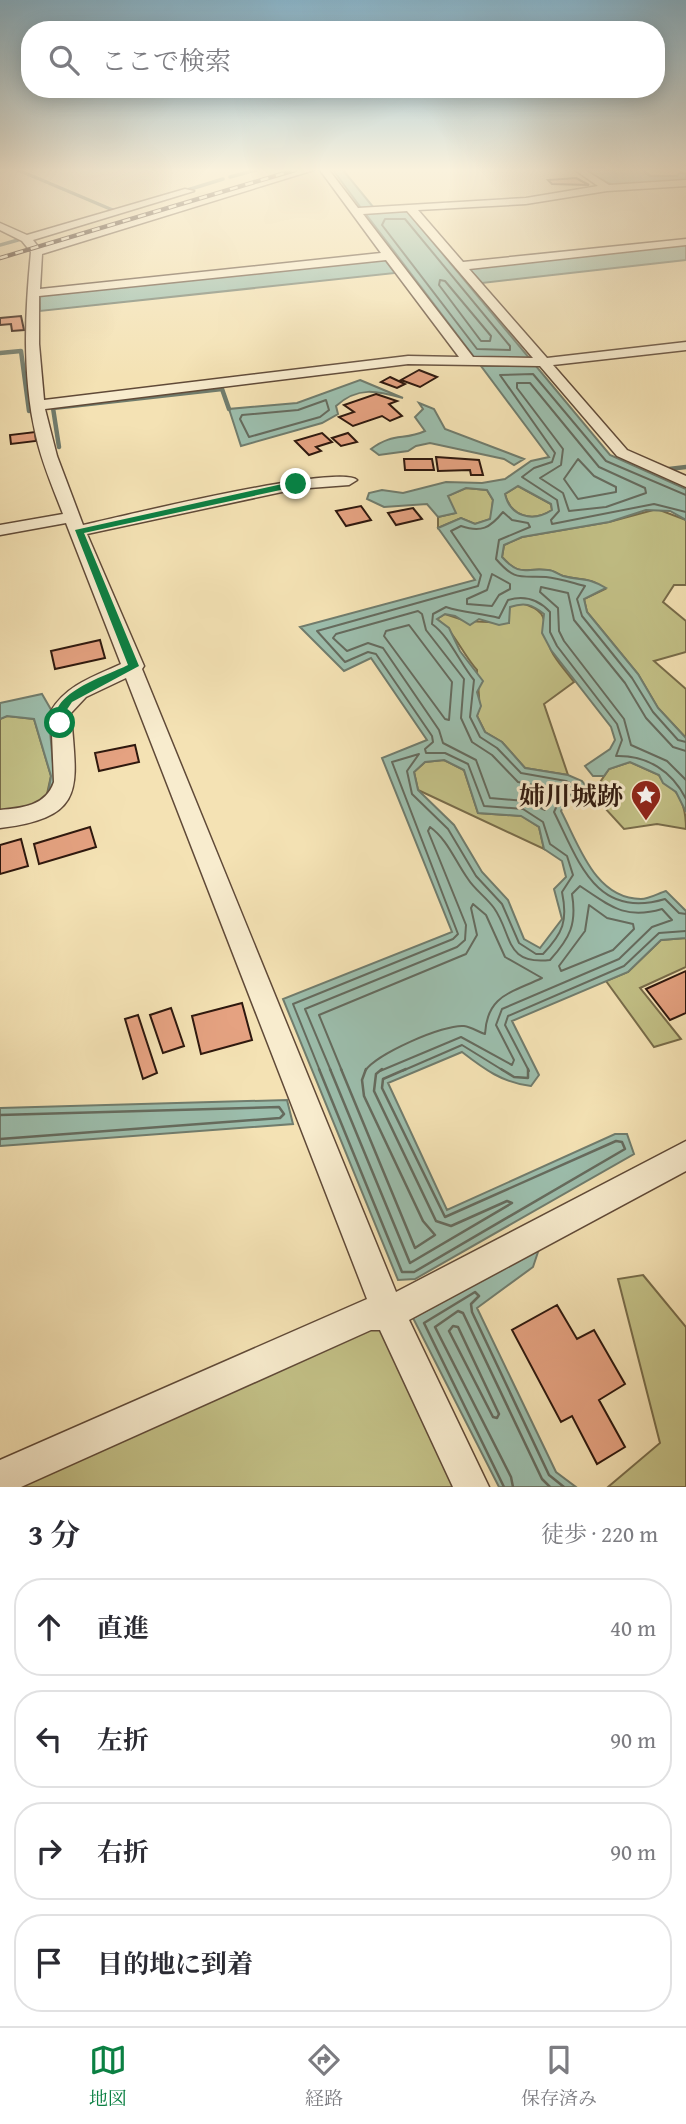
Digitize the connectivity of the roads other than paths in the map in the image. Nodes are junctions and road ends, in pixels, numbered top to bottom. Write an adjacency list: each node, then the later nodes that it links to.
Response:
1 (26, 239): 6 (street)
2 (79, 239): 6 (street)
3 (382, 239): 7 (street)
4 (437, 239): 8 (street)
5 (686, 242): 8 (street)
6 (37, 252): 9 (street)
7 (394, 262): 9 (street); 11 (street)
8 (460, 266): 12 (street)
9 (32, 293): 13 (street)
10 (686, 346): 12 (street)
11 (469, 361): 12 (street); 13 (street)
12 (545, 362): 15 (street)
13 (40, 405): 16 (street)
14 (349, 480): 16 (street)
15 (686, 482)
16 (75, 524): 17 (street); 18 (street)
17 (0, 530)
18 (134, 666): 19 (street); 21 (street)
19 (0, 819)
20 (686, 1155): 21 (street)
21 (389, 1312): 22 (street); 23 (street)
22 (0, 1478)
23 (471, 1487)

